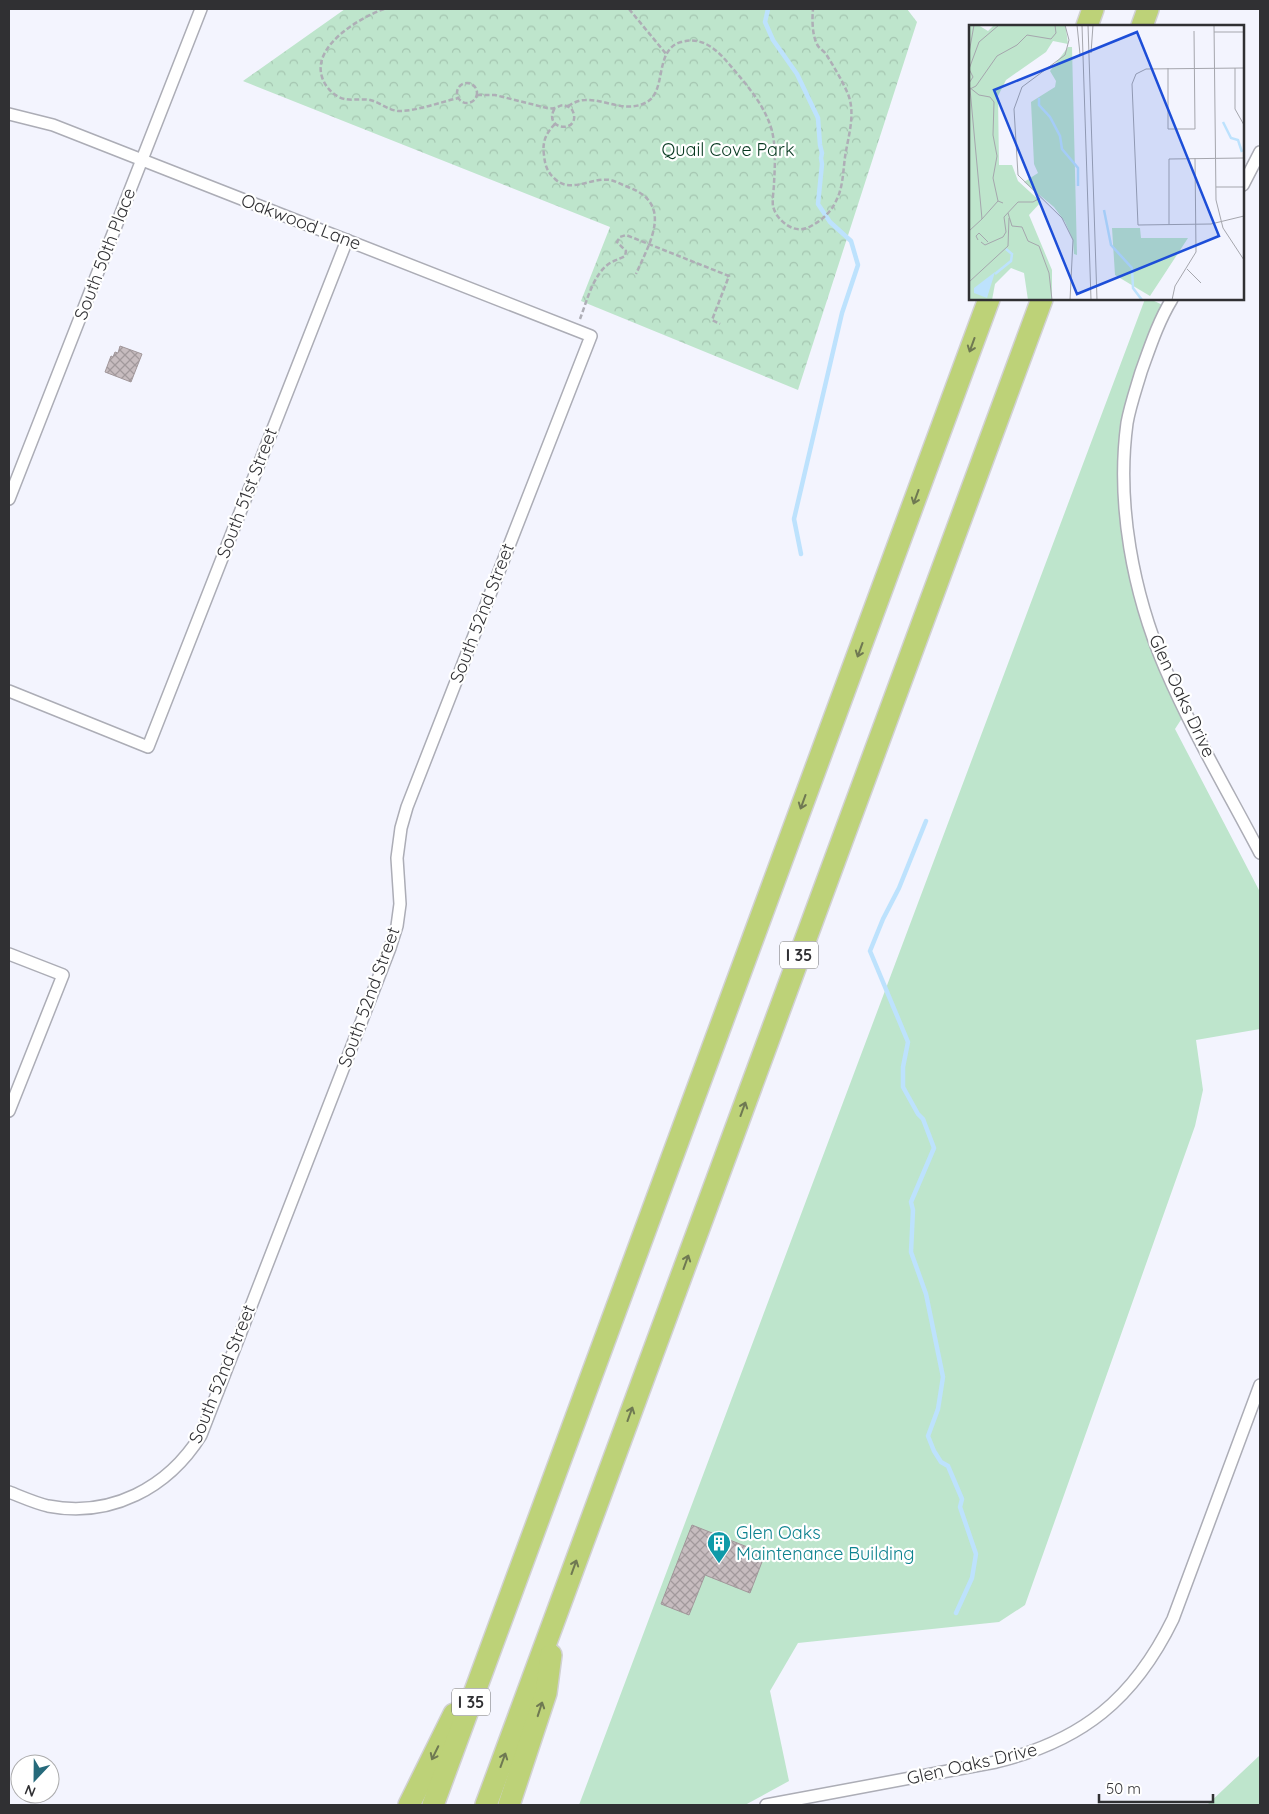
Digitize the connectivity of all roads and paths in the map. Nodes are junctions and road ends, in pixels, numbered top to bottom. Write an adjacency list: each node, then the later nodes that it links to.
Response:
1 (201, 9): 17 (street, South 50th Place)
2 (384, 9): 11 (path)
3 (629, 9): 9 (path)
4 (813, 9): 9 (path)
5 (1093, 9): 7 (highway)
6 (1148, 9): 8 (highway)
7 (1087, 25)
8 (1142, 25)
9 (667, 54): 12 (path)
10 (477, 95): 11 (path); 11 (path); 13 (path)
11 (459, 98)
12 (568, 106): 13 (path); 15 (path)
13 (555, 108): 15 (path)
14 (9, 114): 17 (street, Oakwood Lane)
15 (554, 124): 20 (path)
16 (1260, 152): 18 (street)
17 (142, 160): 19 (street, Oakwood Lane); 28 (street, South 50th Place)
18 (1244, 183)
19 (347, 240): 27 (street, Oakwood Lane); 29 (street, South 51st Street)
20 (648, 244): 21 (path); 25 (path); 26 (path)
21 (636, 274)
22 (988, 300): 35 (highway, I 35, one-way to 35)
23 (1042, 300): 36 (highway, I 35, one-way to 23)
24 (1172, 300): 30 (street, Glen Oaks Drive)
25 (580, 319)
26 (720, 324)
27 (591, 336): 34 (street, South 52nd Street)
28 (9, 499)
29 (9, 691)
30 (1260, 853)
31 (9, 954): 32 (street)
32 (9, 1111)
33 (1260, 1385): 41 (street, Glen Oaks Drive)
34 (9, 1492)
35 (509, 1599): 37 (highway, one-way to 37); 38 (highway, I 35)
36 (557, 1612): 39 (highway, I 35, one-way to 36); 40 (highway, one-way to 36)
37 (410, 1805)
38 (433, 1805)
39 (486, 1805)
40 (510, 1805)
41 (766, 1805)

